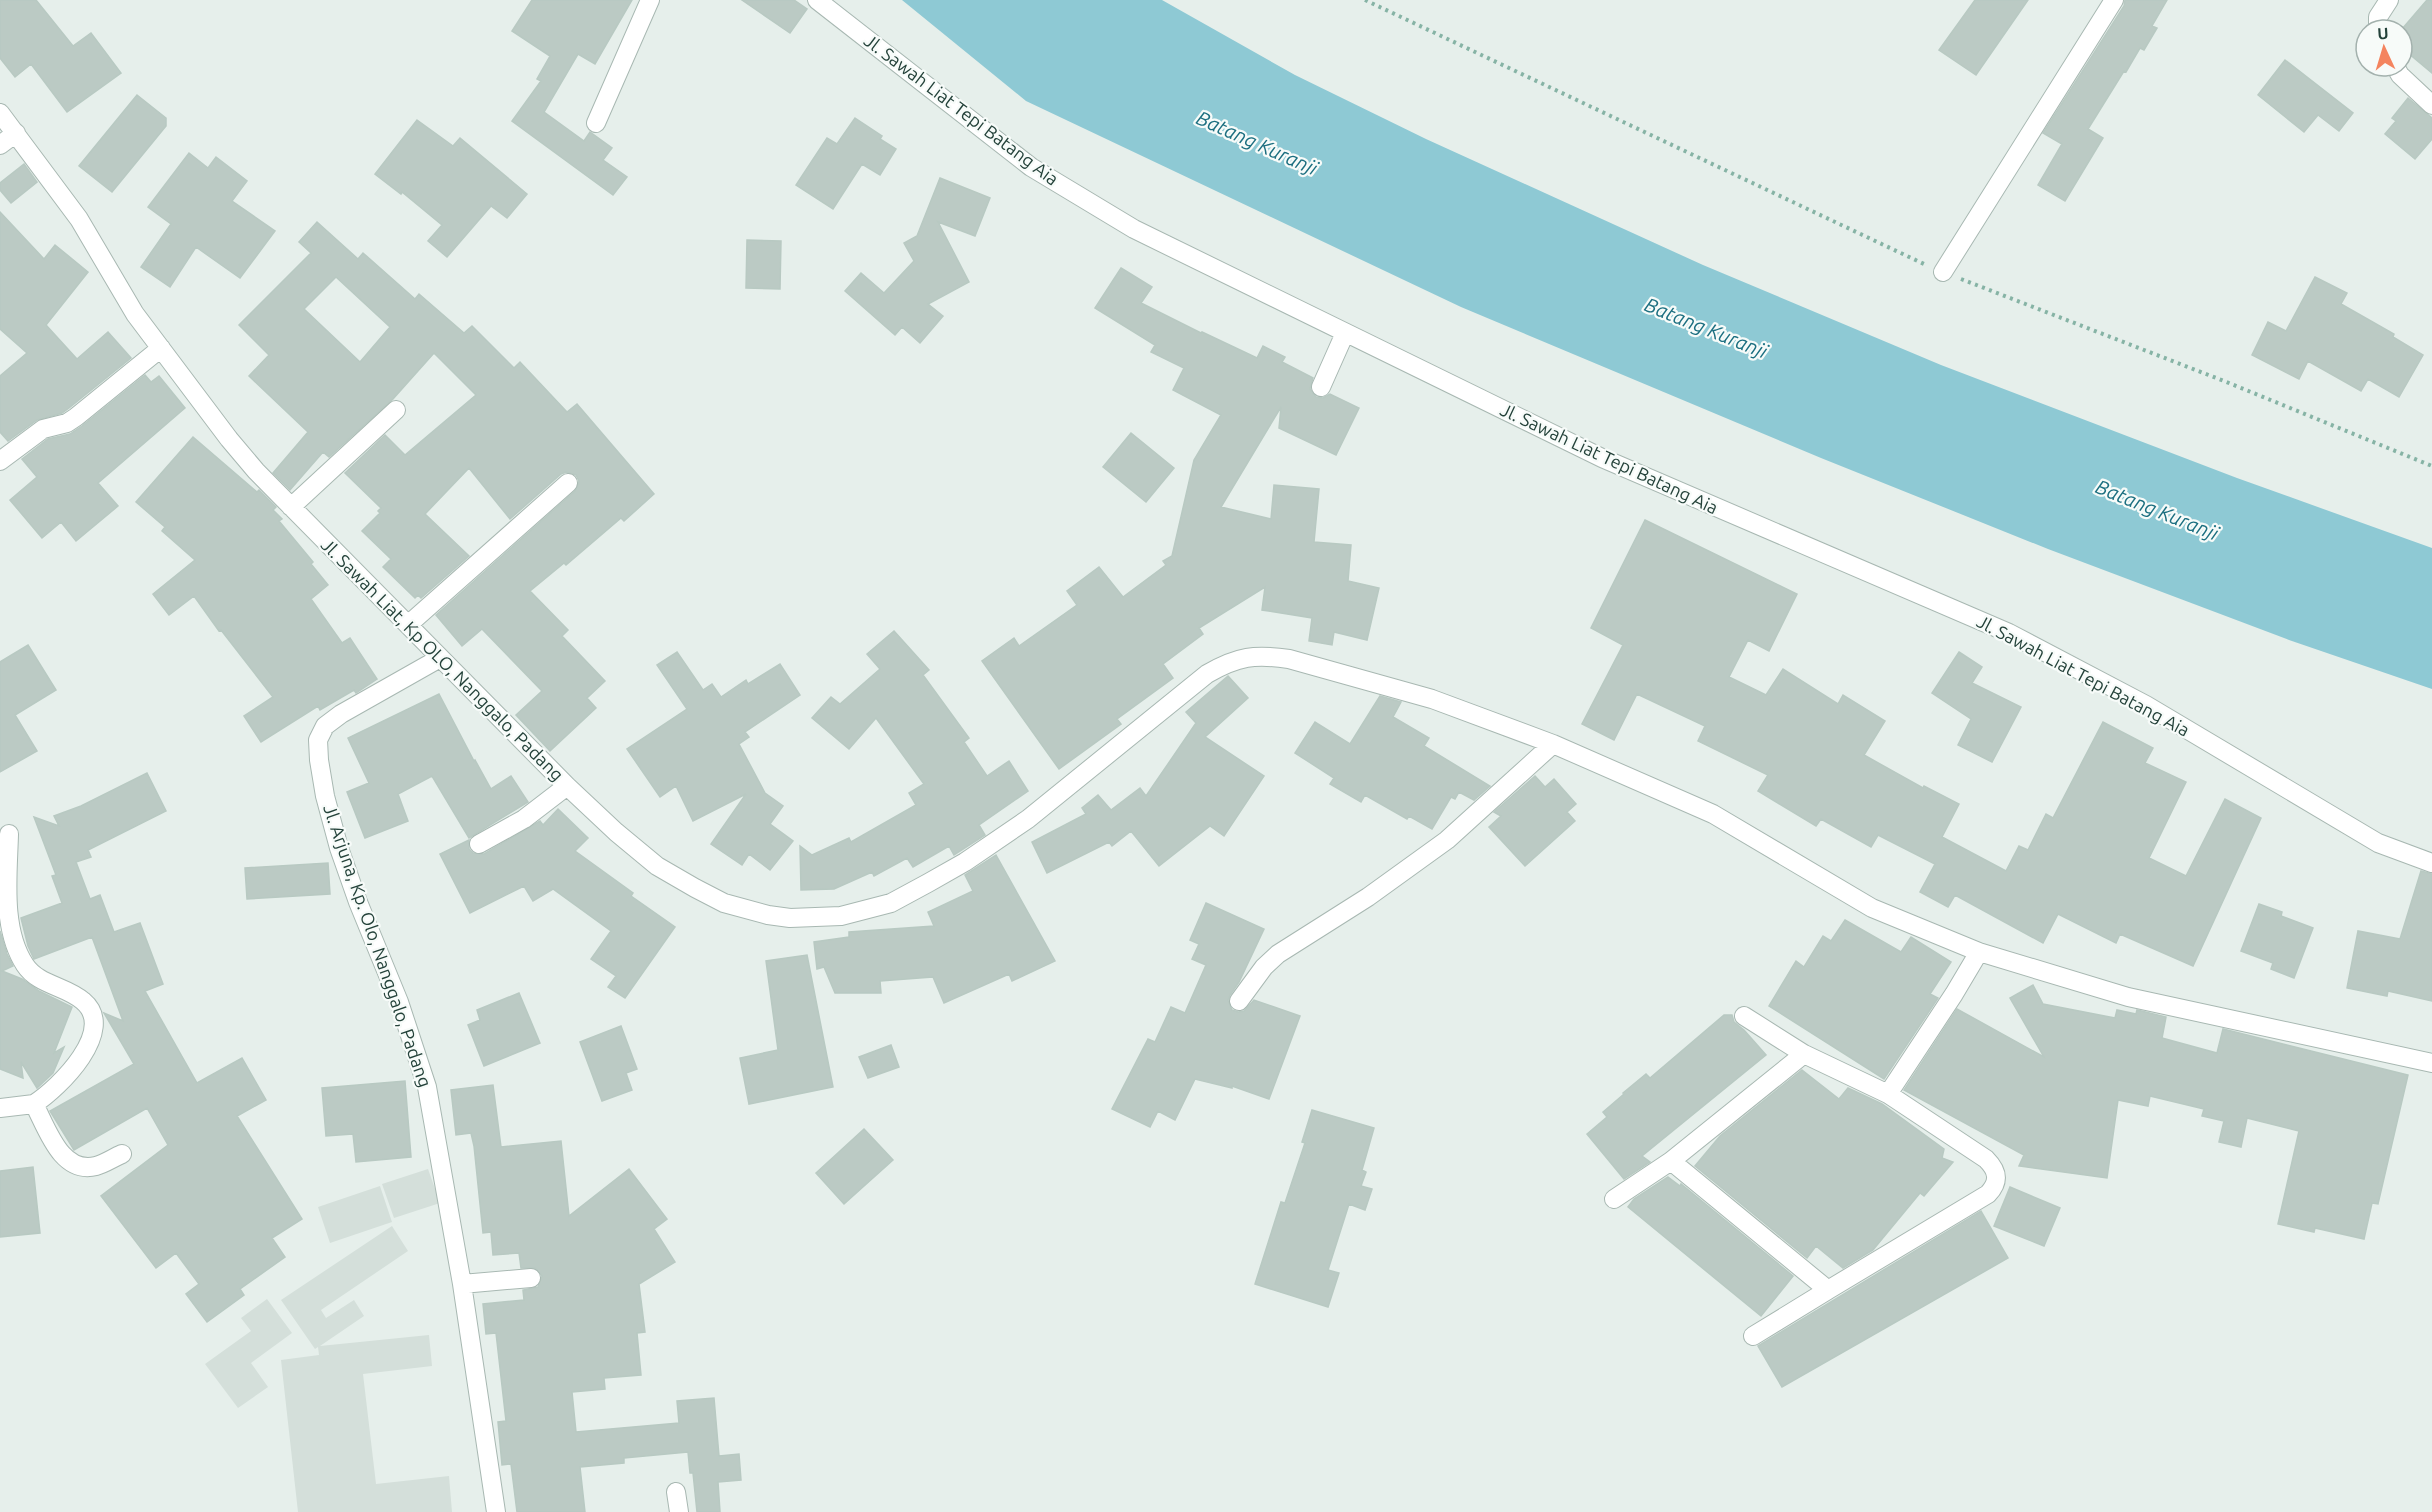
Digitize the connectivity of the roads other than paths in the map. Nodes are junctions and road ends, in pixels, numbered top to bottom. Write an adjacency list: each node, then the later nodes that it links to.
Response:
1 (650, 0): 9 (street)
2 (817, 0): 13 (street, Jl. Sawah Liat Tepi Batang Aia)
3 (2114, 0): 12 (street)
4 (2389, 0): 5 (street)
5 (2378, 18)
6 (2403, 78): 7 (street)
7 (2432, 105)
8 (0, 113): 10 (street, Jl. Sawah Liat, Kp OLO, Nanggalo, Padang)
9 (596, 123)
10 (16, 133): 11 (street); 14 (street, Jl. Sawah Liat, Kp OLO, Nanggalo, Padang)
11 (0, 145)
12 (1942, 272)
13 (1345, 333): 15 (street); 26 (street, Jl. Sawah Liat Tepi Batang Aia)
14 (161, 348): 17 (street); 19 (street, Jl. Sawah Liat, Kp OLO, Nanggalo, Padang)
15 (1321, 387)
16 (396, 410): 19 (street)
17 (0, 461)
18 (568, 483): 20 (street)
19 (291, 507): 20 (street, Jl. Sawah Liat, Kp OLO, Nanggalo, Padang)
20 (409, 624): 21 (street, Jl. Sawah Liat, Kp OLO, Nanggalo, Padang)
21 (440, 658): 23 (street, Jl. Sawah Liat, Kp OLO, Nanggalo, Padang); 39 (street, Jl. Arjuna, Kp. Olo, Nanggalo, Padang)
22 (1553, 744): 23 (street, Jl. Sawah Liat, Kp OLO, Nanggalo, Padang); 27 (street); 28 (street)
23 (567, 786): 25 (street)
24 (9, 834): 33 (street)
25 (479, 844)
26 (2432, 862)
27 (1979, 952): 31 (street); 32 (street)
28 (1239, 1001)
29 (1744, 1016): 30 (street)
30 (1804, 1054): 32 (street); 36 (street)
31 (2432, 1063)
32 (1888, 1094): 40 (street)
33 (34, 1104): 34 (street); 35 (street)
34 (0, 1108)
35 (122, 1154)
36 (1671, 1161): 37 (street); 40 (street)
37 (1614, 1198)
38 (531, 1278): 39 (street)
39 (462, 1284): 43 (street, Jl. Arjuna, Kp. Olo, Nanggalo, Padang)
40 (1828, 1290): 41 (street)
41 (1753, 1336)
42 (676, 1492): 44 (street)
43 (496, 1512)
44 (679, 1512)

